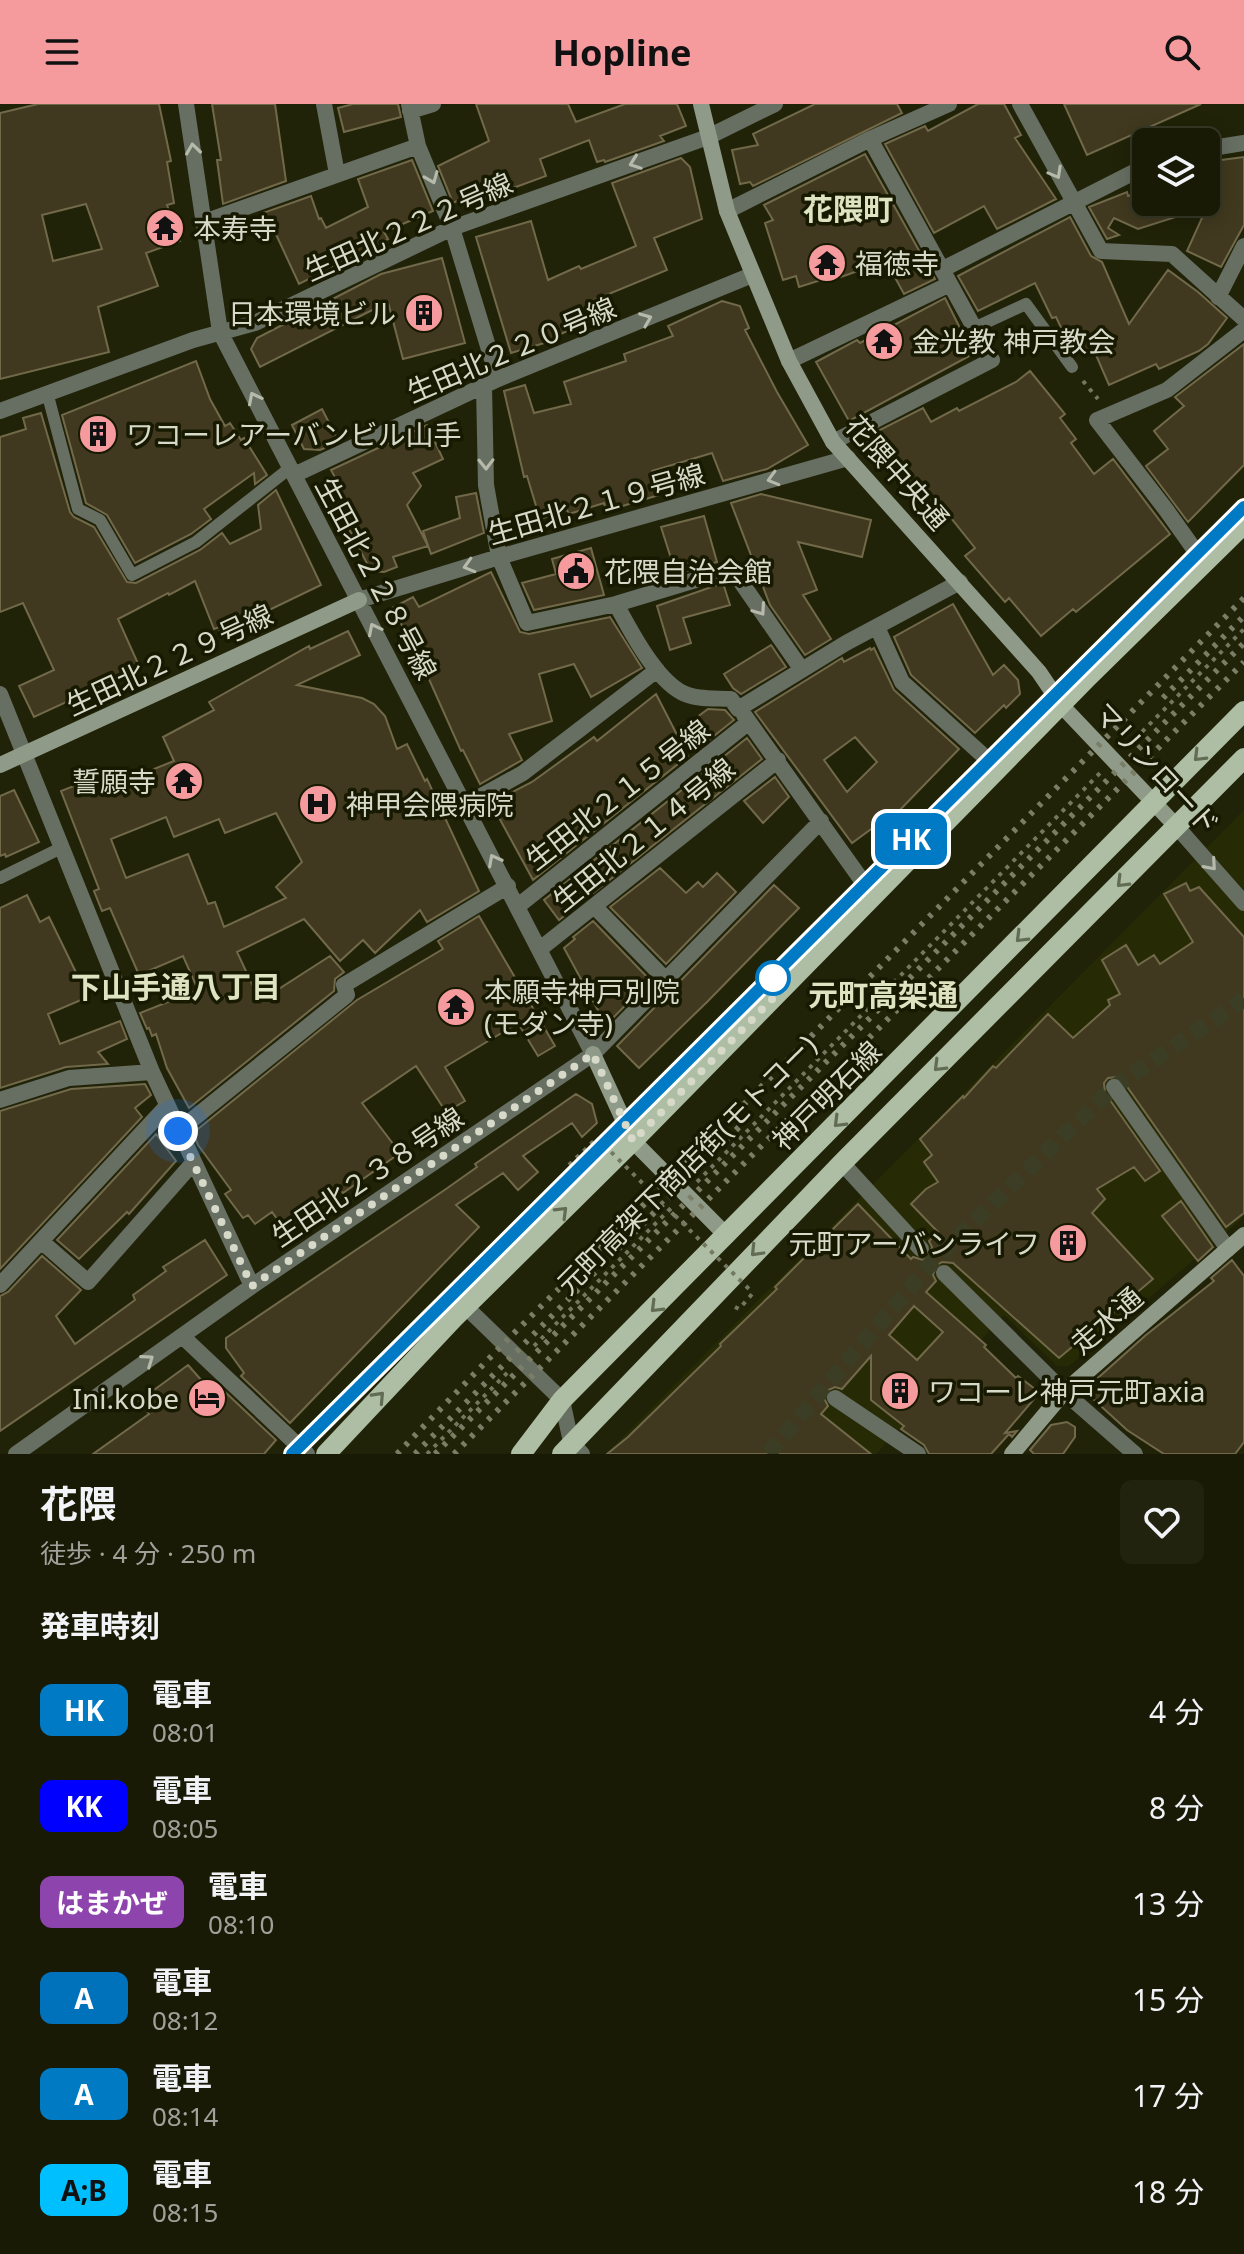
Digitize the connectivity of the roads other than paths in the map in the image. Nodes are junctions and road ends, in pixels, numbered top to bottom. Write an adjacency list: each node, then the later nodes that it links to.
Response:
1 (186, 104): 18 (street, 生田北２２８号線, one-way to 1)
2 (324, 104): 15 (street)
3 (433, 104): 8 (street)
4 (701, 104): 9 (street, 花隈中央通)
5 (775, 104): 9 (street, 生田北２２２号線)
6 (949, 104): 10 (street)
7 (1020, 104): 16 (street, one-way to 16)
8 (410, 108): 12 (street)
9 (708, 137): 17 (street, 花隈中央通); 19 (street, 生田北２２２号線, one-way to 19)
10 (870, 139): 17 (street); 22 (street)
11 (1244, 143): 13 (street)
12 (418, 146): 15 (street); 19 (street, one-way to 19)
13 (1220, 147)
14 (1132, 173): 16 (street)
15 (337, 174): 18 (street)
16 (1072, 202): 22 (street); 23 (street)
17 (727, 211): 21 (street, 花隈中央通)
18 (204, 222): 27 (street, 生田北２２８号線)
19 (452, 228): 27 (street, 生田北２２２号線); 30 (street)
20 (1244, 246): 23 (street)
21 (752, 275): 28 (street, 花隈中央通); 30 (street, 生田北２２０号線, one-way to 21)
22 (946, 277): 25 (street); 28 (street)
23 (1218, 297): 24 (street)
24 (1244, 319)
25 (974, 328): 29 (lane); 33 (street)
26 (1244, 330): 38 (street)
27 (220, 332): 31 (street, 生田北２２２号線); 35 (street, 生田北２２８号線, one-way to 27)
28 (789, 361): 33 (street, 花隈中央通)
29 (1072, 367)
30 (491, 383): 35 (street, 生田北２２０号線); 37 (street, one-way to 37)
31 (48, 396): 32 (street, 生田北２２２号線); 35 (lane)
32 (0, 411)
33 (833, 442): 34 (street, 花隈中央通)
34 (848, 458): 37 (street, 生田北２１９号線, one-way to 37); 39 (street, 花隈中央通)
35 (292, 472): 40 (street, 生田北２２８号線)
36 (1244, 524): 38 (main road)
37 (499, 557): 40 (street, 生田北２１９号線, one-way to 40); 41 (street)
38 (1204, 563): 46 (main road)
39 (960, 582): 42 (street, 生田北２１５号線); 46 (street, 花隈中央通)
40 (359, 600): 49 (street, 生田北２２９号線); 55 (street, 生田北２２８号線, one-way to 40)
41 (616, 604): 43 (street); 44 (street, one-way to 44)
42 (877, 627): 44 (street, 生田北２１５号線); 53 (street)
43 (657, 670): 48 (street); 55 (street)
44 (802, 670): 48 (street, 生田北２１５号線)
45 (0, 694): 49 (street)
46 (1062, 706): 53 (main road); 54 (street, マリンロード)
47 (1244, 711): 54 (main road, 神戸明石線, one-way to 54)
48 (744, 716): 51 (street); 63 (street, 生田北２１５号線)
49 (23, 755): 52 (street, 生田北２２９号線); 58 (street)
50 (1244, 758): 57 (main road)
51 (778, 760): 56 (street); 64 (street, 生田北２１４号線)
52 (0, 765)
53 (998, 769): 61 (main road)
54 (1154, 801): 57 (street, マリンロード); 77 (main road, 神戸明石線, one-way to 77)
55 (465, 805): 60 (street, 生田北２２８号線, one-way to 55)
56 (821, 821): 61 (street); 66 (street, 生田北２３８号線)
57 (1177, 827): 62 (street, マリンロード, one-way to 62); 75 (main road, one-way to 75)
58 (61, 848): 59 (lane); 68 (street)
59 (0, 878)
60 (508, 886): 63 (street, 生田北２２８号線); 72 (street)
61 (873, 896): 73 (main road)
62 (1244, 903)
63 (518, 906): 65 (street, 生田北２２８号線)
64 (594, 906): 65 (street, 生田北２１４号線); 66 (street)
65 (540, 949): 67 (street, 生田北２２８号線)
66 (666, 980): 67 (street, 生田北２３８号線)
67 (593, 1054): 73 (street); 83 (street, 生田北２３８号線)
68 (152, 1072): 70 (street); 71 (street)
69 (1114, 1087): 80 (street)
70 (0, 1100)
71 (167, 1106): 72 (street); 78 (street)
72 (178, 1131): 74 (street)
73 (633, 1141): 77 (street); 84 (main road, one-way to 73)
74 (193, 1163): 78 (street); 83 (street)
75 (842, 1163): 79 (street); 89 (main road, one-way to 89)
76 (1244, 1235): 80 (street, 走水通)
77 (727, 1236): 88 (main road, 神戸明石線, one-way to 88)
78 (41, 1241): 82 (street)
79 (921, 1249)
80 (1228, 1249): 86 (street, 走水通)
81 (944, 1273): 86 (street)
82 (0, 1285)
83 (252, 1286): 85 (street, 生田北２３８号線)
84 (466, 1307): 88 (street); 92 (main road, one-way to 84)
85 (182, 1336): 90 (street, 生田北２３８号線, one-way to 85); 91 (street)
86 (1064, 1392): 95 (street, 走水通); 96 (street)
87 (835, 1398): 94 (street)
88 (562, 1400): 89 (street); 93 (main road, 神戸明石線)
89 (572, 1450)
90 (16, 1454)
91 (307, 1454)
92 (326, 1454)
93 (521, 1454)
94 (918, 1454)
95 (1012, 1454)
96 (1135, 1454)

